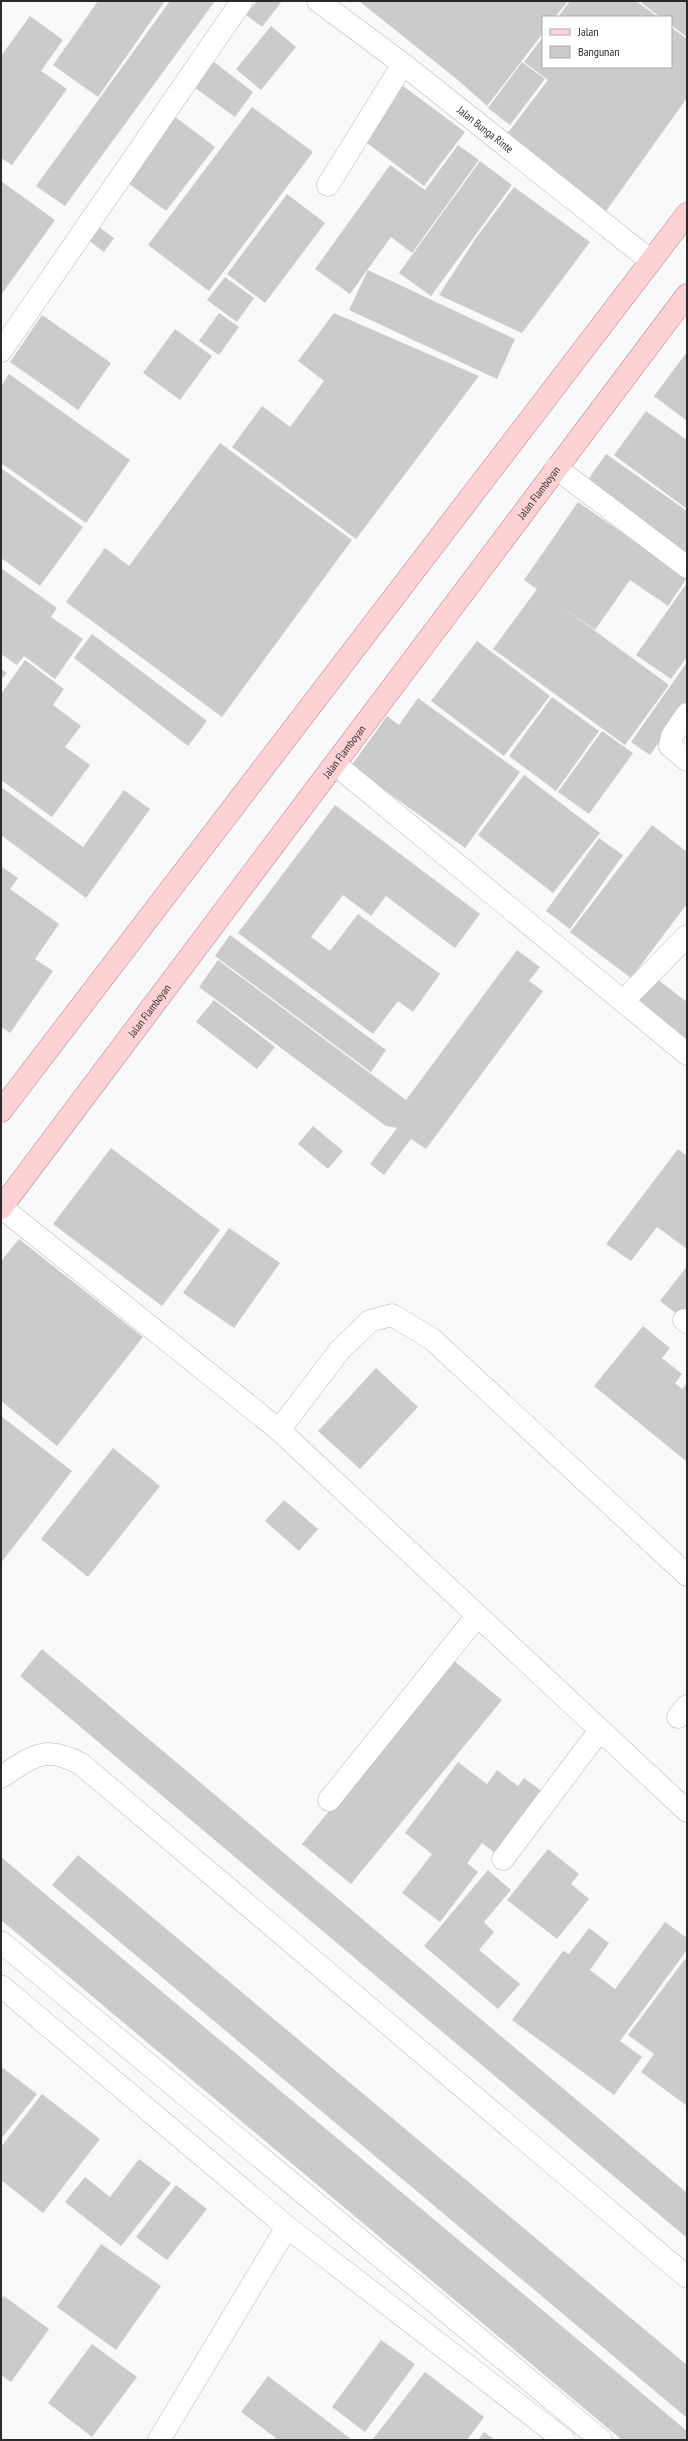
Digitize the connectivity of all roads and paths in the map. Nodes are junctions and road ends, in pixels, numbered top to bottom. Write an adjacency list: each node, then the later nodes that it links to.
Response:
1 (242, 1): 8 (street)
2 (318, 1): 3 (street, Jalan Bunga Rinte)
3 (403, 64): 4 (street); 6 (street, Jalan Bunga Rinte)
4 (328, 185)
5 (687, 214): 6 (main road)
6 (651, 261): 17 (main road)
7 (687, 295): 9 (main road, Jalan Flamboyan)
8 (1, 350)
9 (556, 468): 10 (street); 13 (main road, Jalan Flamboyan)
10 (687, 567)
11 (687, 714): 12 (street)
12 (687, 760)
13 (335, 764): 15 (street); 18 (main road, Jalan Flamboyan)
14 (687, 936): 15 (street)
15 (624, 1000): 16 (street)
16 (687, 1054)
17 (1, 1111)
18 (1, 1207): 19 (street)
19 (279, 1430): 20 (street); 21 (street)
20 (687, 1575)
21 (477, 1616): 22 (street); 24 (street)
22 (600, 1730): 25 (street); 26 (street)
23 (1, 1777): 30 (street)
24 (329, 1800)
25 (687, 1811)
26 (503, 1859)
27 (1, 1942): 33 (street)
28 (1, 1986): 29 (street)
29 (287, 2227): 31 (street); 32 (street)
30 (687, 2277)
31 (159, 2440)
32 (564, 2440)
33 (601, 2440)

